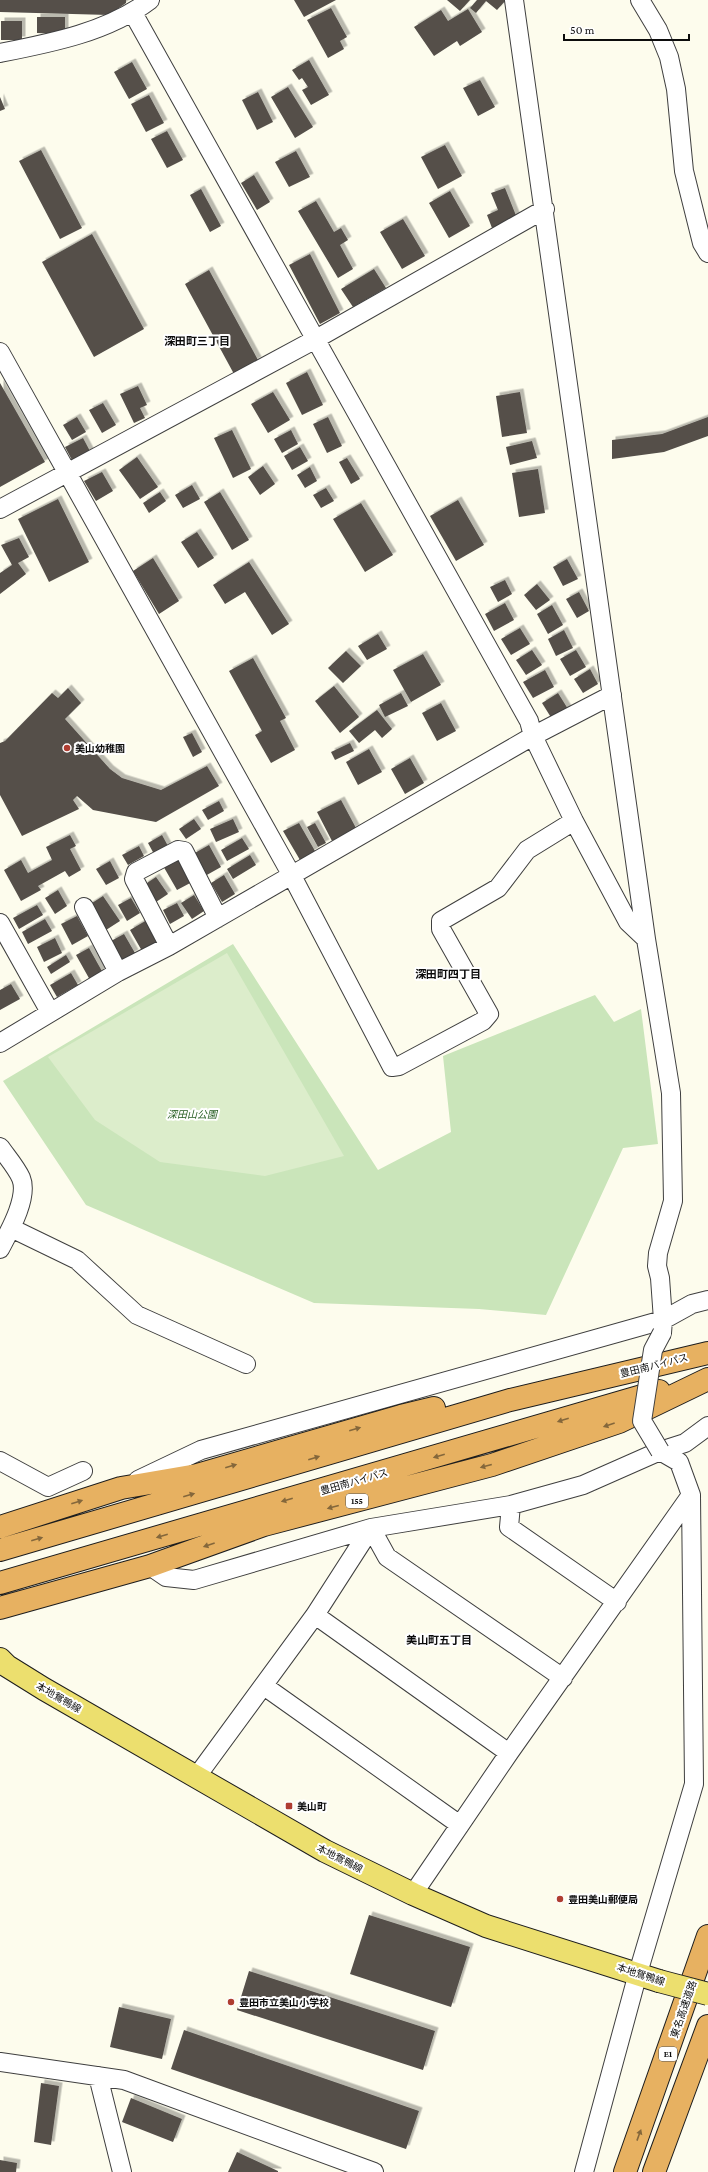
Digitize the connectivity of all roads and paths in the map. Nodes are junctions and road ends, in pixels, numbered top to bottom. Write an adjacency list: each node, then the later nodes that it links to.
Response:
1 (150, 0): 4 (street)
2 (514, 0): 6 (street)
3 (640, 0): 7 (street)
4 (133, 13): 5 (street); 8 (street)
5 (0, 53)
6 (545, 209): 8 (street); 12 (street)
7 (708, 253)
8 (316, 339): 10 (street); 13 (street)
9 (0, 352): 10 (street)
10 (67, 473): 11 (street); 15 (street)
11 (0, 509)
12 (612, 695): 13 (street); 19 (street)
13 (533, 736): 14 (street); 15 (street)
14 (574, 822): 15 (street); 19 (street)
15 (291, 874): 17 (street)
16 (84, 907): 21 (street)
17 (218, 918): 20 (street); 20 (street)
18 (1, 926): 22 (street)
19 (646, 939): 28 (street)
20 (170, 946): 21 (street)
21 (118, 972): 22 (street)
22 (50, 1012): 23 (street)
23 (0, 1043)
24 (0, 1147): 25 (street)
25 (11, 1228): 26 (street); 31 (street)
26 (0, 1249)
27 (708, 1300): 28 (street)
28 (663, 1326): 34 (street, bridge); 37 (street)
29 (708, 1352): 30 (highway, 豊田南バイパス)
30 (663, 1363): 37 (highway, one-way to 30); 42 (highway, 豊田南バイパス, one-way to 30)
31 (246, 1364)
32 (708, 1377): 43 (highway, 155, one-way to 43); 44 (highway, 豊田南バイパス / 155, one-way to 44)
33 (708, 1426): 34 (street)
34 (660, 1451): 38 (street); 39 (street)
35 (0, 1461): 36 (street)
36 (84, 1471)
37 (121, 1488): 40 (highway, one-way to 37)
38 (691, 1495): 45 (street); 56 (street)
39 (511, 1505): 41 (street); 45 (street)
40 (0, 1527)
41 (371, 1528): 43 (street); 47 (street); 49 (street)
42 (0, 1550)
43 (150, 1566): 46 (highway, 155)
44 (0, 1583)
45 (617, 1602): 49 (street)
46 (0, 1608)
47 (315, 1615): 50 (street); 51 (street)
48 (0, 1659): 52 (main road, 本地鴛鴨線)
49 (563, 1678): 51 (street)
50 (264, 1686): 52 (street); 53 (street)
51 (508, 1753): 53 (street)
52 (197, 1776): 54 (main road, 本地鴛鴨線)
53 (460, 1825): 54 (street)
54 (413, 1894): 56 (main road, 本地鴛鴨線)
55 (708, 1936): 64 (highway, 東名高速道路 / E1, one-way to 55)
56 (638, 1973): 57 (main road, 本地鴛鴨線, bridge); 63 (street)
57 (708, 1994)
58 (707, 2030): 65 (highway); 66 (highway)
59 (0, 2062): 60 (street)
60 (98, 2076): 61 (street); 62 (street)
61 (122, 2172)
62 (374, 2172)
63 (584, 2172)
64 (625, 2172)
65 (654, 2172)
66 (664, 2172)

